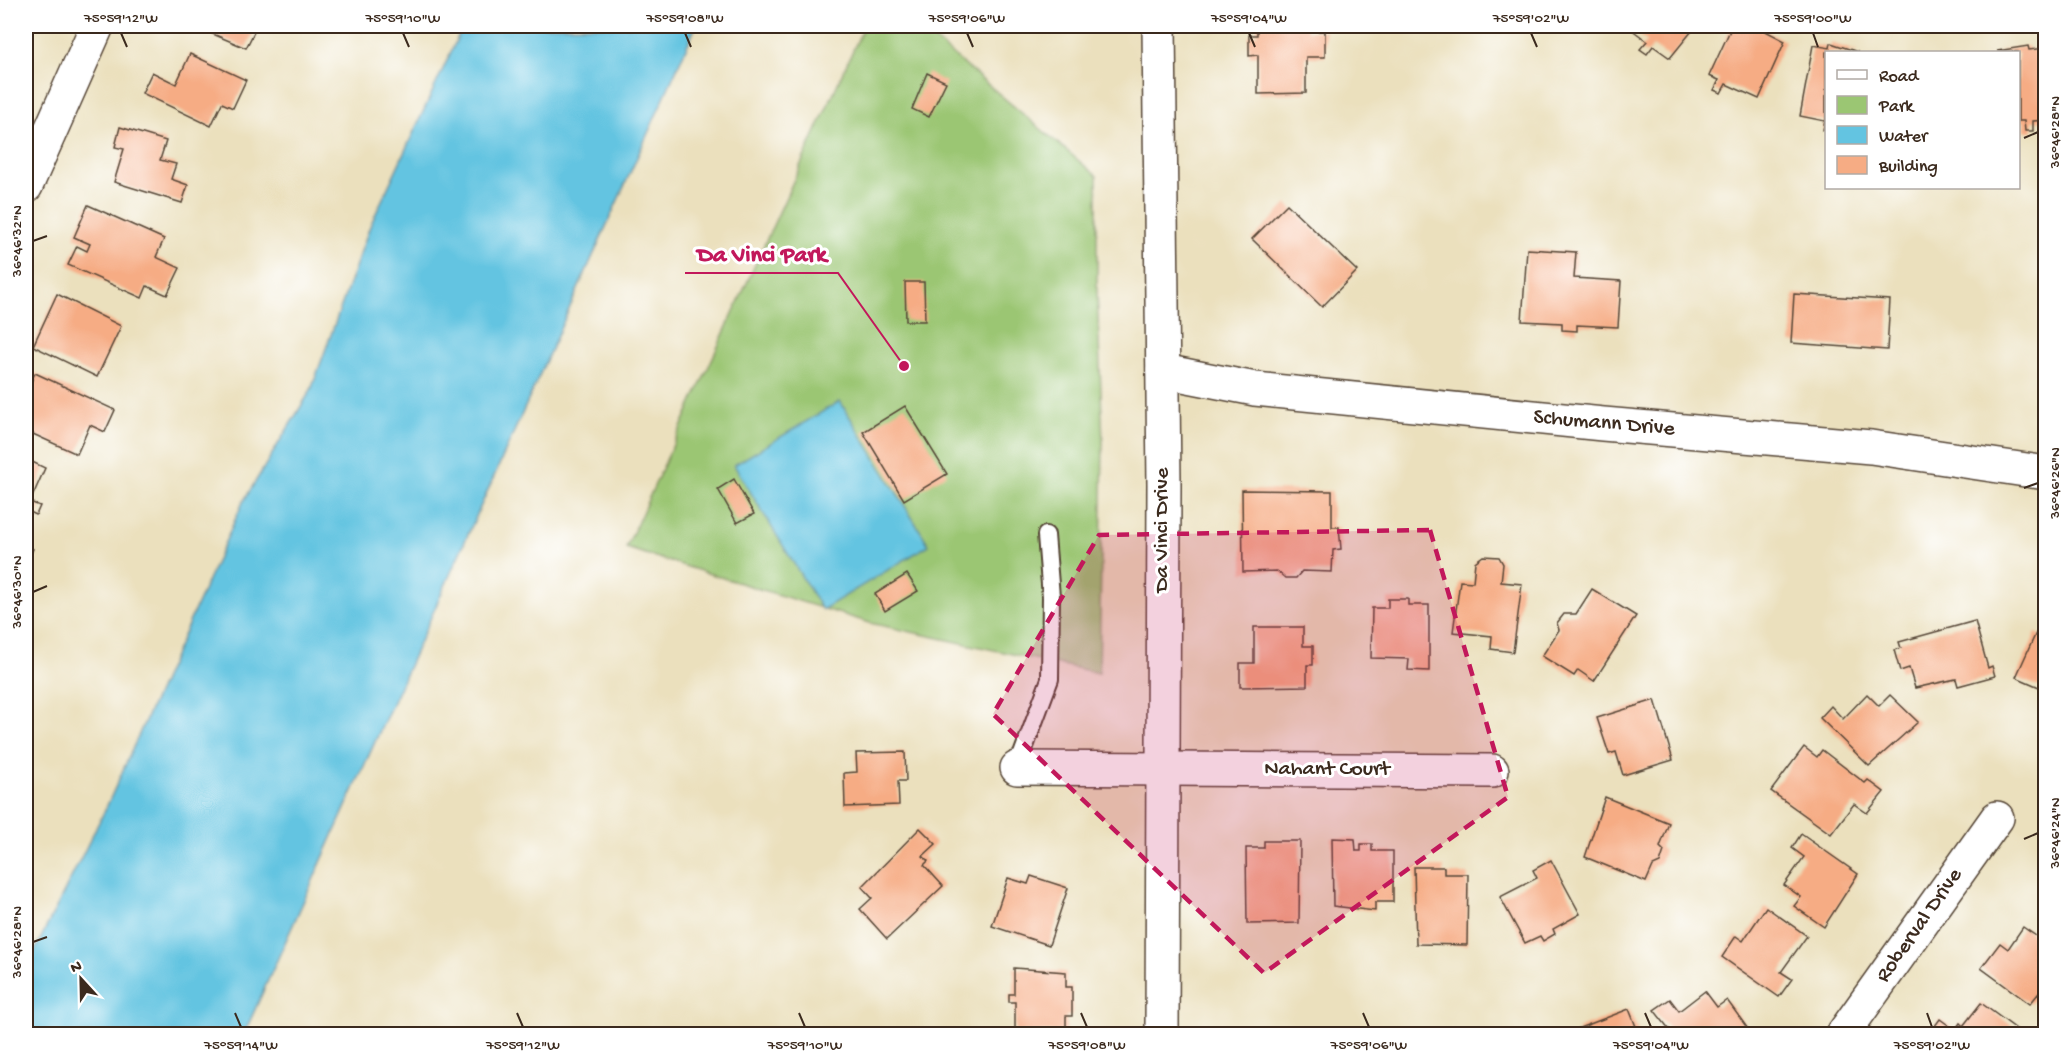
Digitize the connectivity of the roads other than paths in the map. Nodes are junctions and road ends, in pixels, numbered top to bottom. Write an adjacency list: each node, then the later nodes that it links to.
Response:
1 (97, 26): 3 (street)
2 (1159, 26): 4 (street, Da Vinci Drive)
3 (26, 186)
4 (1162, 371): 5 (street, Schumann Drive); 8 (street, Da Vinci Drive)
5 (2046, 473)
6 (1046, 535): 7 (lane)
7 (1017, 768): 8 (street, Nahant Court)
8 (1162, 769): 9 (street, Nahant Court); 11 (street, Da Vinci Drive)
9 (1492, 771)
10 (1997, 818): 12 (street, Roberval Drive)
11 (1162, 1035)
12 (1843, 1035)

